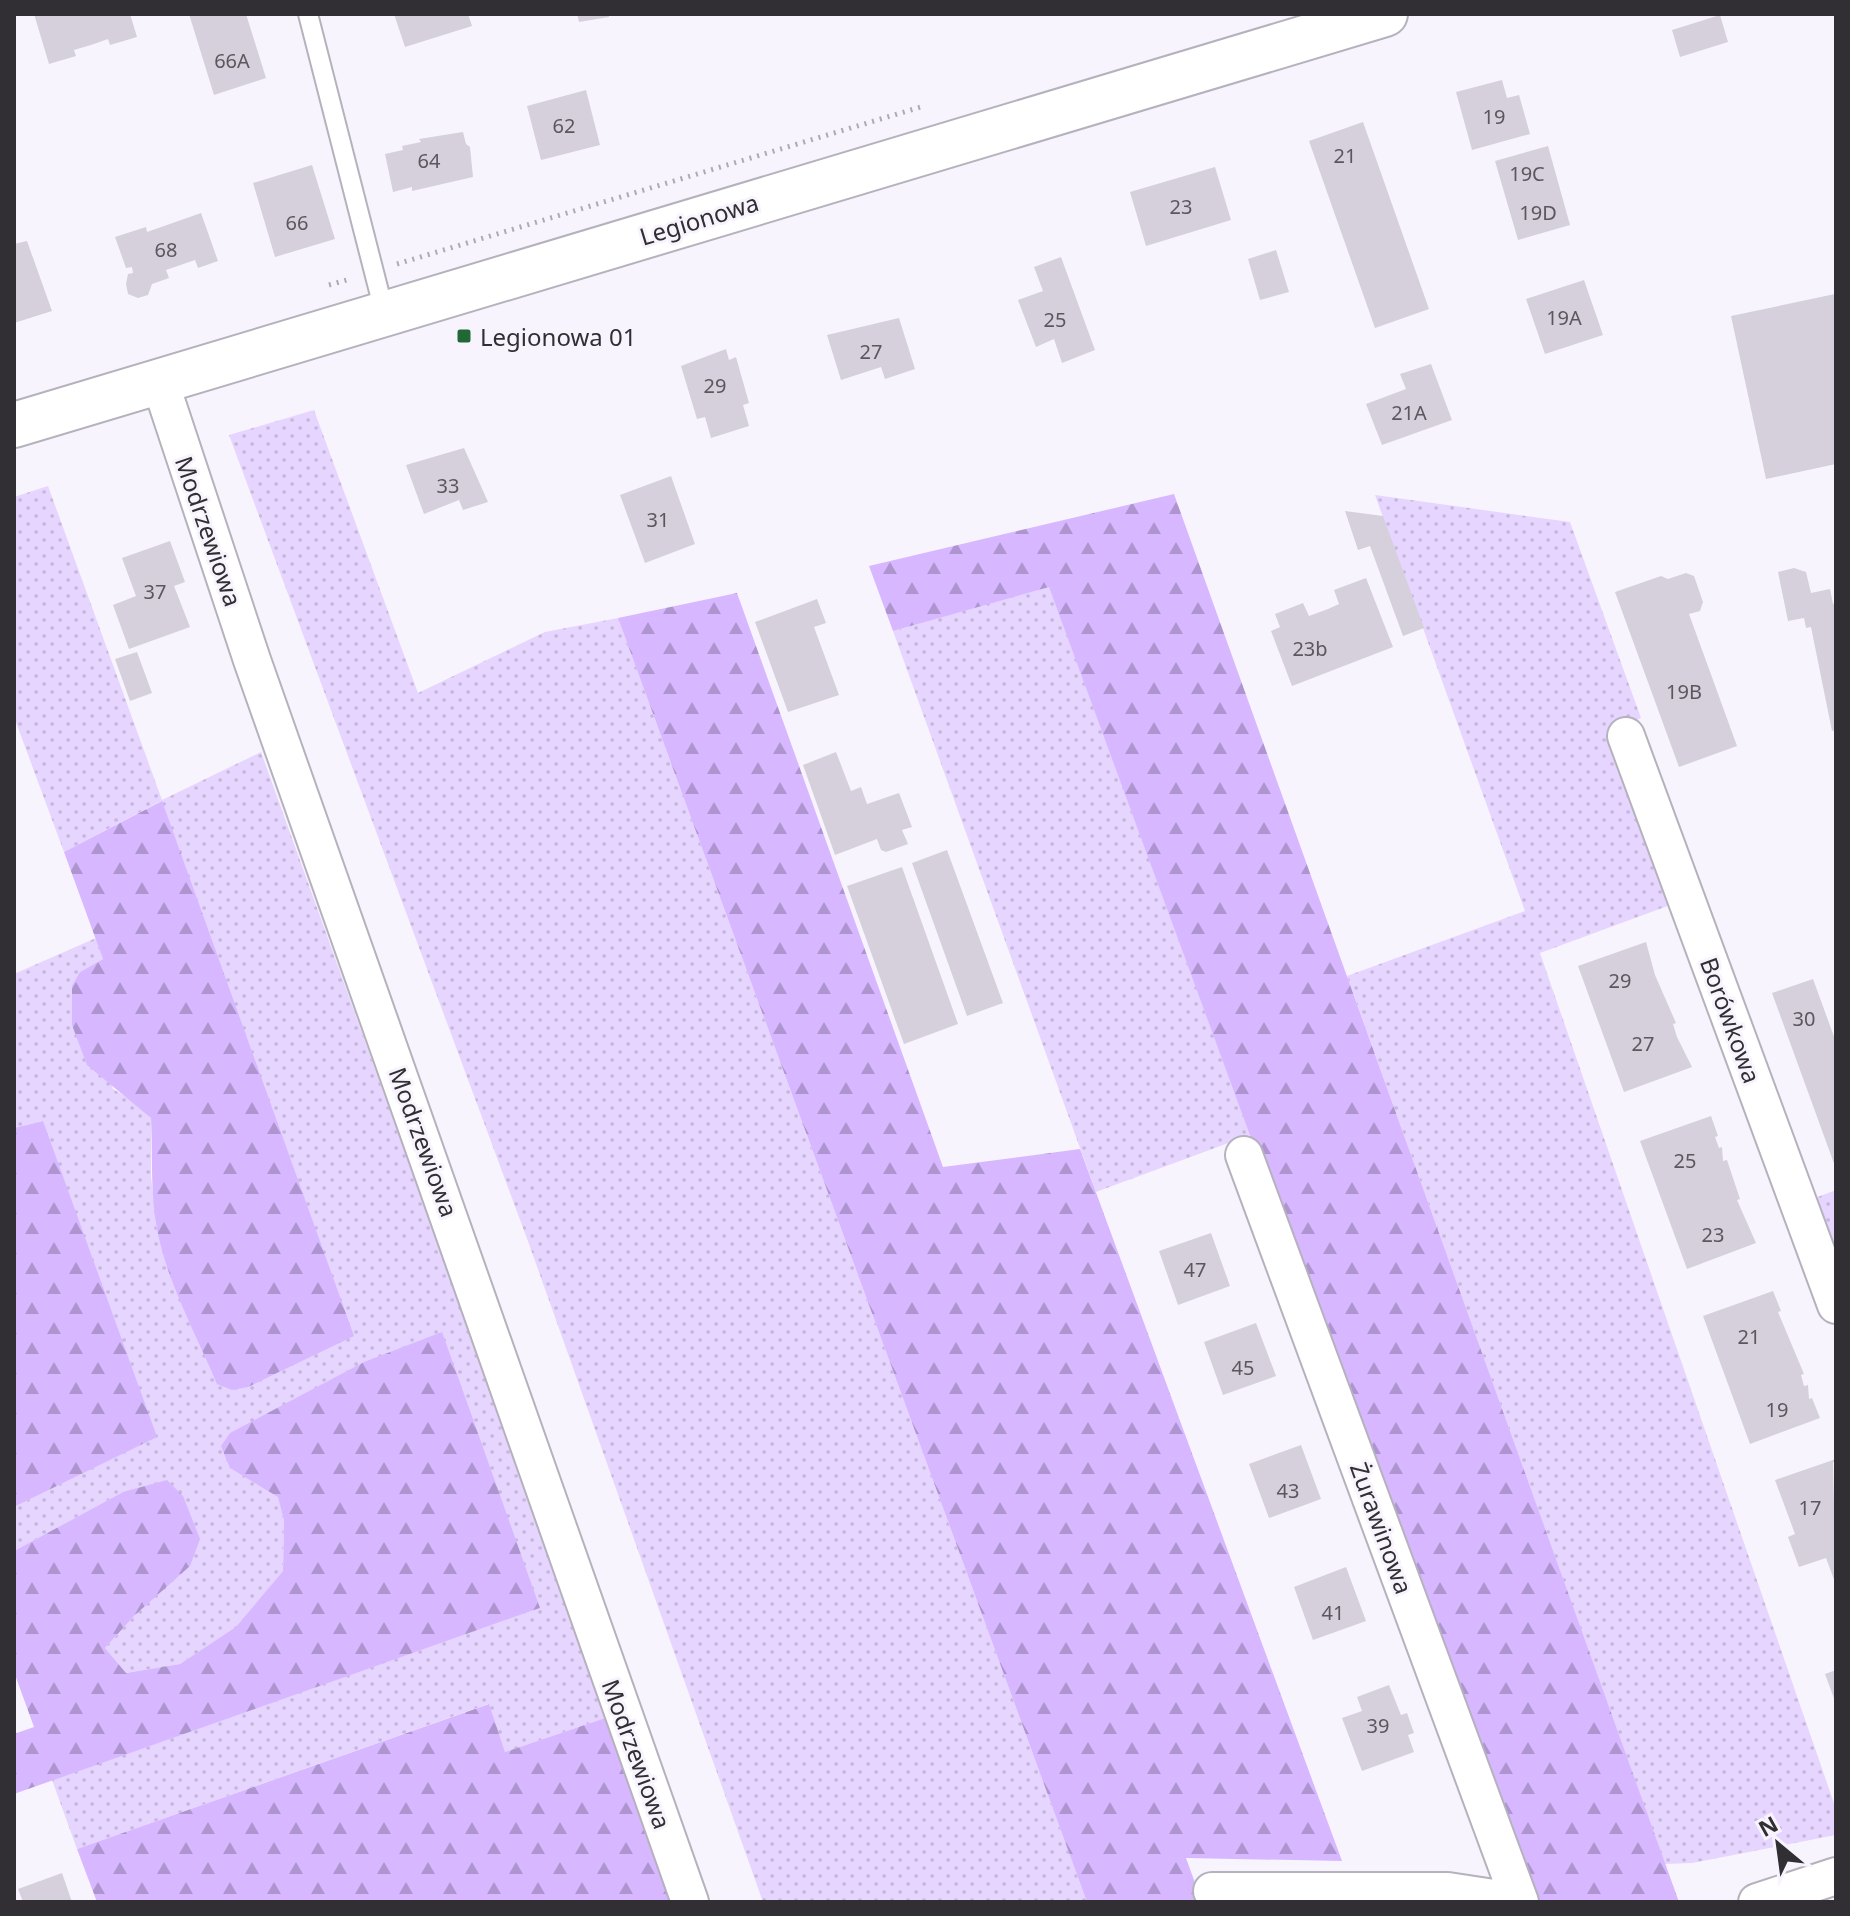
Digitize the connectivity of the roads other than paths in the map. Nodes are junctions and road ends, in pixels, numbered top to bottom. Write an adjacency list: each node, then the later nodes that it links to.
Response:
1 (308, 14): 3 (lane)
2 (1385, 14): 3 (main road, Legionowa)
3 (385, 315): 4 (main road, Legionowa)
4 (160, 382): 5 (main road, Legionowa); 11 (street, Modrzewiowa)
5 (14, 425)
6 (1626, 736): 8 (street, Borówkowa)
7 (1244, 1155): 12 (street, Żurawinowa)
8 (1836, 1305)
9 (1836, 1876): 13 (street)
10 (1212, 1891): 12 (street)
11 (690, 1902)
12 (1520, 1902)
13 (1757, 1902)

